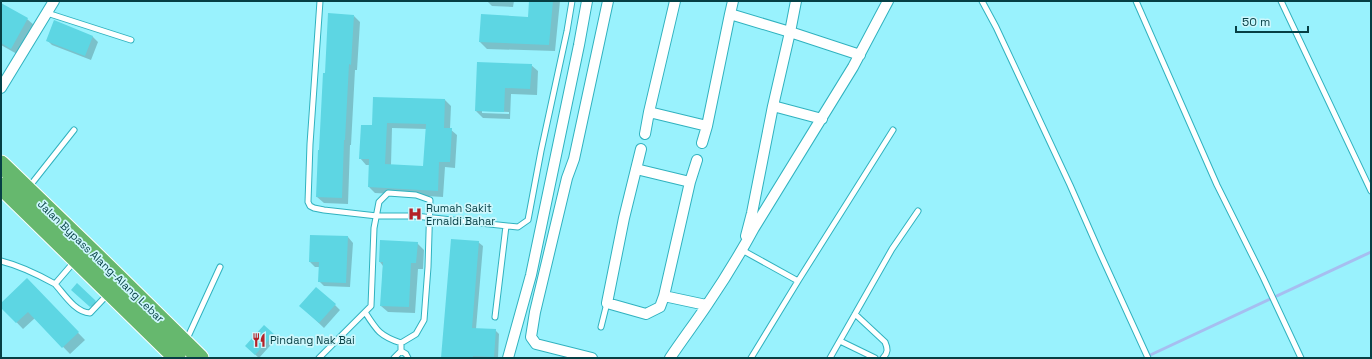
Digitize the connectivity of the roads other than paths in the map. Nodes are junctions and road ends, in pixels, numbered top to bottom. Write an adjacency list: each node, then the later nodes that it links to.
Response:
1 (54, 1): 13 (street)
2 (320, 1): 36 (lane)
3 (572, 1): 38 (lane)
4 (587, 1): 62 (street)
5 (608, 1): 63 (street)
6 (675, 1): 20 (street)
7 (733, 1): 14 (street)
8 (796, 1): 15 (street)
9 (887, 1): 17 (street)
10 (982, 1): 69 (lane)
11 (1136, 1): 70 (lane)
12 (1281, 1): 34 (lane)
13 (47, 14): 16 (lane); 18 (street)
14 (730, 14): 15 (street); 22 (street)
15 (790, 32): 17 (street); 19 (street)
16 (131, 40)
17 (860, 55): 21 (street)
18 (1, 88)
19 (773, 106): 21 (street); 39 (street)
20 (649, 112): 22 (street); 25 (street)
21 (822, 119): 39 (street)
22 (707, 126): 26 (street)
23 (74, 130): 33 (lane)
24 (893, 130): 43 (lane)
25 (645, 134)
26 (702, 143)
27 (642, 149): 30 (street)
28 (697, 160): 31 (street)
29 (1, 164): 33 (highway, Jalan Bypass Alang-Alang Lebar)
30 (636, 169): 31 (street); 47 (street)
31 (690, 182): 46 (street)
32 (1, 186): 40 (highway, Jalan Bypass Alang-Alang Lebar)
33 (27, 190): 54 (highway, Jalan Bypass Alang-Alang Lebar)
34 (1371, 191)
35 (918, 211): 50 (lane)
36 (377, 216): 37 (lane); 37 (lane); 49 (lane)
37 (429, 218): 38 (lane); 55 (lane)
38 (506, 226): 51 (lane)
39 (742, 250): 43 (lane); 48 (street)
40 (76, 260): 44 (lane); 45 (highway, Jalan Bypass Alang-Alang Lebar)
41 (1, 261): 44 (lane)
42 (220, 267): 54 (lane)
43 (798, 282): 65 (lane)
44 (55, 284): 45 (lane)
45 (110, 292): 57 (highway, Jalan Bypass Alang-Alang Lebar)
46 (664, 296): 47 (street); 48 (street)
47 (607, 303): 52 (lane)
48 (706, 305): 64 (street)
49 (365, 312): 55 (lane); 59 (lane)
50 (855, 314): 53 (lane); 68 (lane)
51 (495, 317)
52 (601, 327)
53 (840, 341): 66 (lane); 67 (lane)
54 (185, 343): 58 (highway, Jalan Bypass Alang-Alang Lebar)
55 (402, 343): 56 (lane)
56 (401, 351): 60 (lane); 61 (lane)
57 (177, 358)
58 (200, 358)
59 (318, 358)
60 (394, 358)
61 (408, 358)
62 (508, 358)
63 (592, 358)
64 (670, 358)
65 (751, 358)
66 (830, 358)
67 (875, 358)
68 (883, 358)
69 (1148, 358)
70 (1301, 358)

